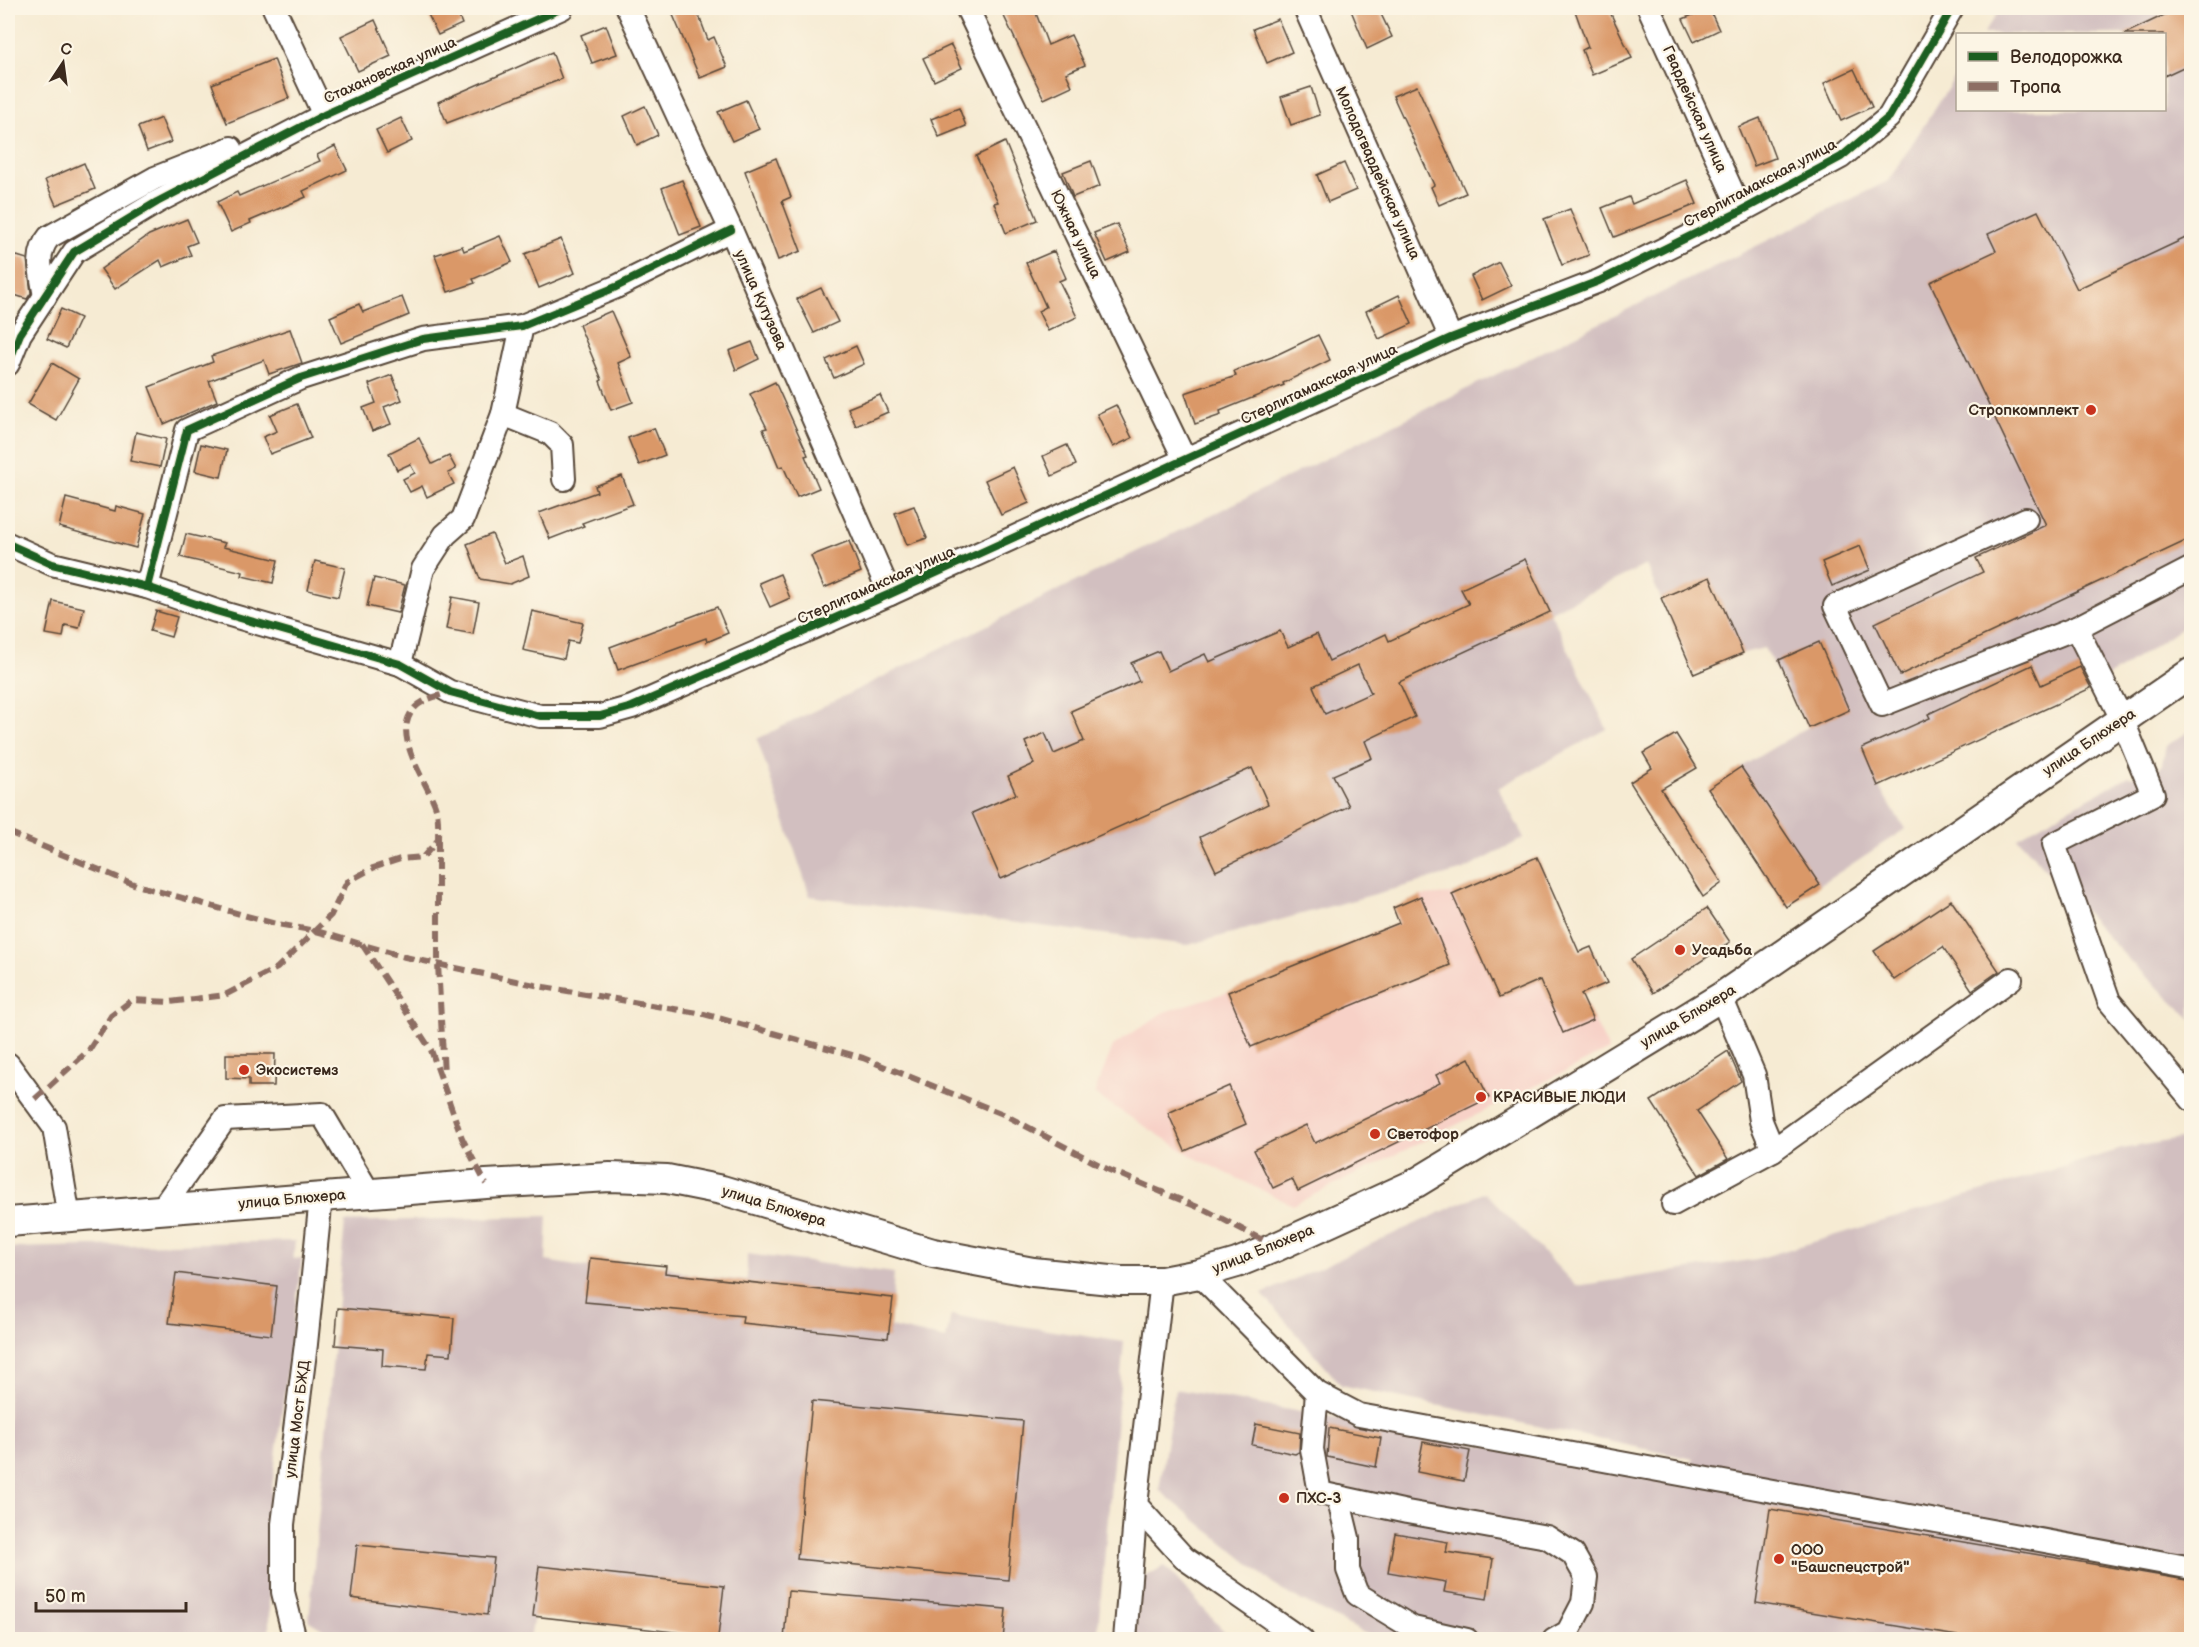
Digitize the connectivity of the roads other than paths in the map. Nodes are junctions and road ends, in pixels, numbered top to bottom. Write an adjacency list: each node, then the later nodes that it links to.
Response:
1 (274, 8): 8 (street)
2 (562, 8): 8 (street, Стахановская улица)
3 (628, 8): 11 (street, улица Кутузова)
4 (967, 8): 17 (street, Южная улица)
5 (1305, 8): 14 (street, Молодогвардейская улица)
6 (1649, 8): 10 (street, Гвардейская улица)
7 (1952, 8): 10 (street, Стерлитамакская улица)
8 (324, 114): 9 (street, Стахановская улица)
9 (295, 129): 12 (street, Стахановская улица); 12 (street)
10 (1741, 211): 14 (street, Стерлитамакская улица)
11 (731, 230): 13 (street); 23 (street, улица Кутузова)
12 (45, 297): 15 (street, Стахановская улица)
13 (522, 326): 16 (street); 22 (street)
14 (1451, 338): 17 (street, Стерлитамакская улица)
15 (8, 364)
16 (503, 414): 18 (street); 25 (street)
17 (1185, 460): 23 (street, Стерлитамакская улица)
18 (564, 479)
19 (2026, 519): 24 (street)
20 (8, 544): 22 (street, Стерлитамакская улица)
21 (2192, 568): 24 (street)
22 (147, 587): 25 (street, Стерлитамакская улица)
23 (890, 594): 25 (street, Стерлитамакская улица)
24 (2076, 628): 27 (street)
25 (400, 664)
26 (2192, 672): 27 (main road, улица Блюхера)
27 (2122, 719): 29 (main road, улица Блюхера); 31 (street)
28 (2011, 979): 32 (street)
29 (1721, 997): 32 (street); 39 (main road, улица Блюхера)
30 (8, 1064): 37 (street)
31 (2192, 1100)
32 (1773, 1150): 35 (street)
33 (369, 1193): 34 (main road, улица Блюхера); 36 (street); 40 (main road, улица Блюхера)
34 (321, 1197): 36 (main road, улица Блюхера); 45 (street, улица Мост БЖД)
35 (1674, 1204)
36 (161, 1210): 37 (main road, улица Блюхера)
37 (69, 1218): 38 (main road, улица Блюхера)
38 (8, 1222)
39 (1199, 1274): 40 (main road, улица Блюхера); 41 (street)
40 (1162, 1281): 43 (street)
41 (1317, 1393): 42 (street); 44 (street)
42 (1338, 1497): 48 (street); 49 (street)
43 (1136, 1505): 46 (street); 47 (street)
44 (2192, 1568)
45 (295, 1640)
46 (1125, 1640)
47 (1302, 1640)
48 (1467, 1640)
49 (1554, 1640)

